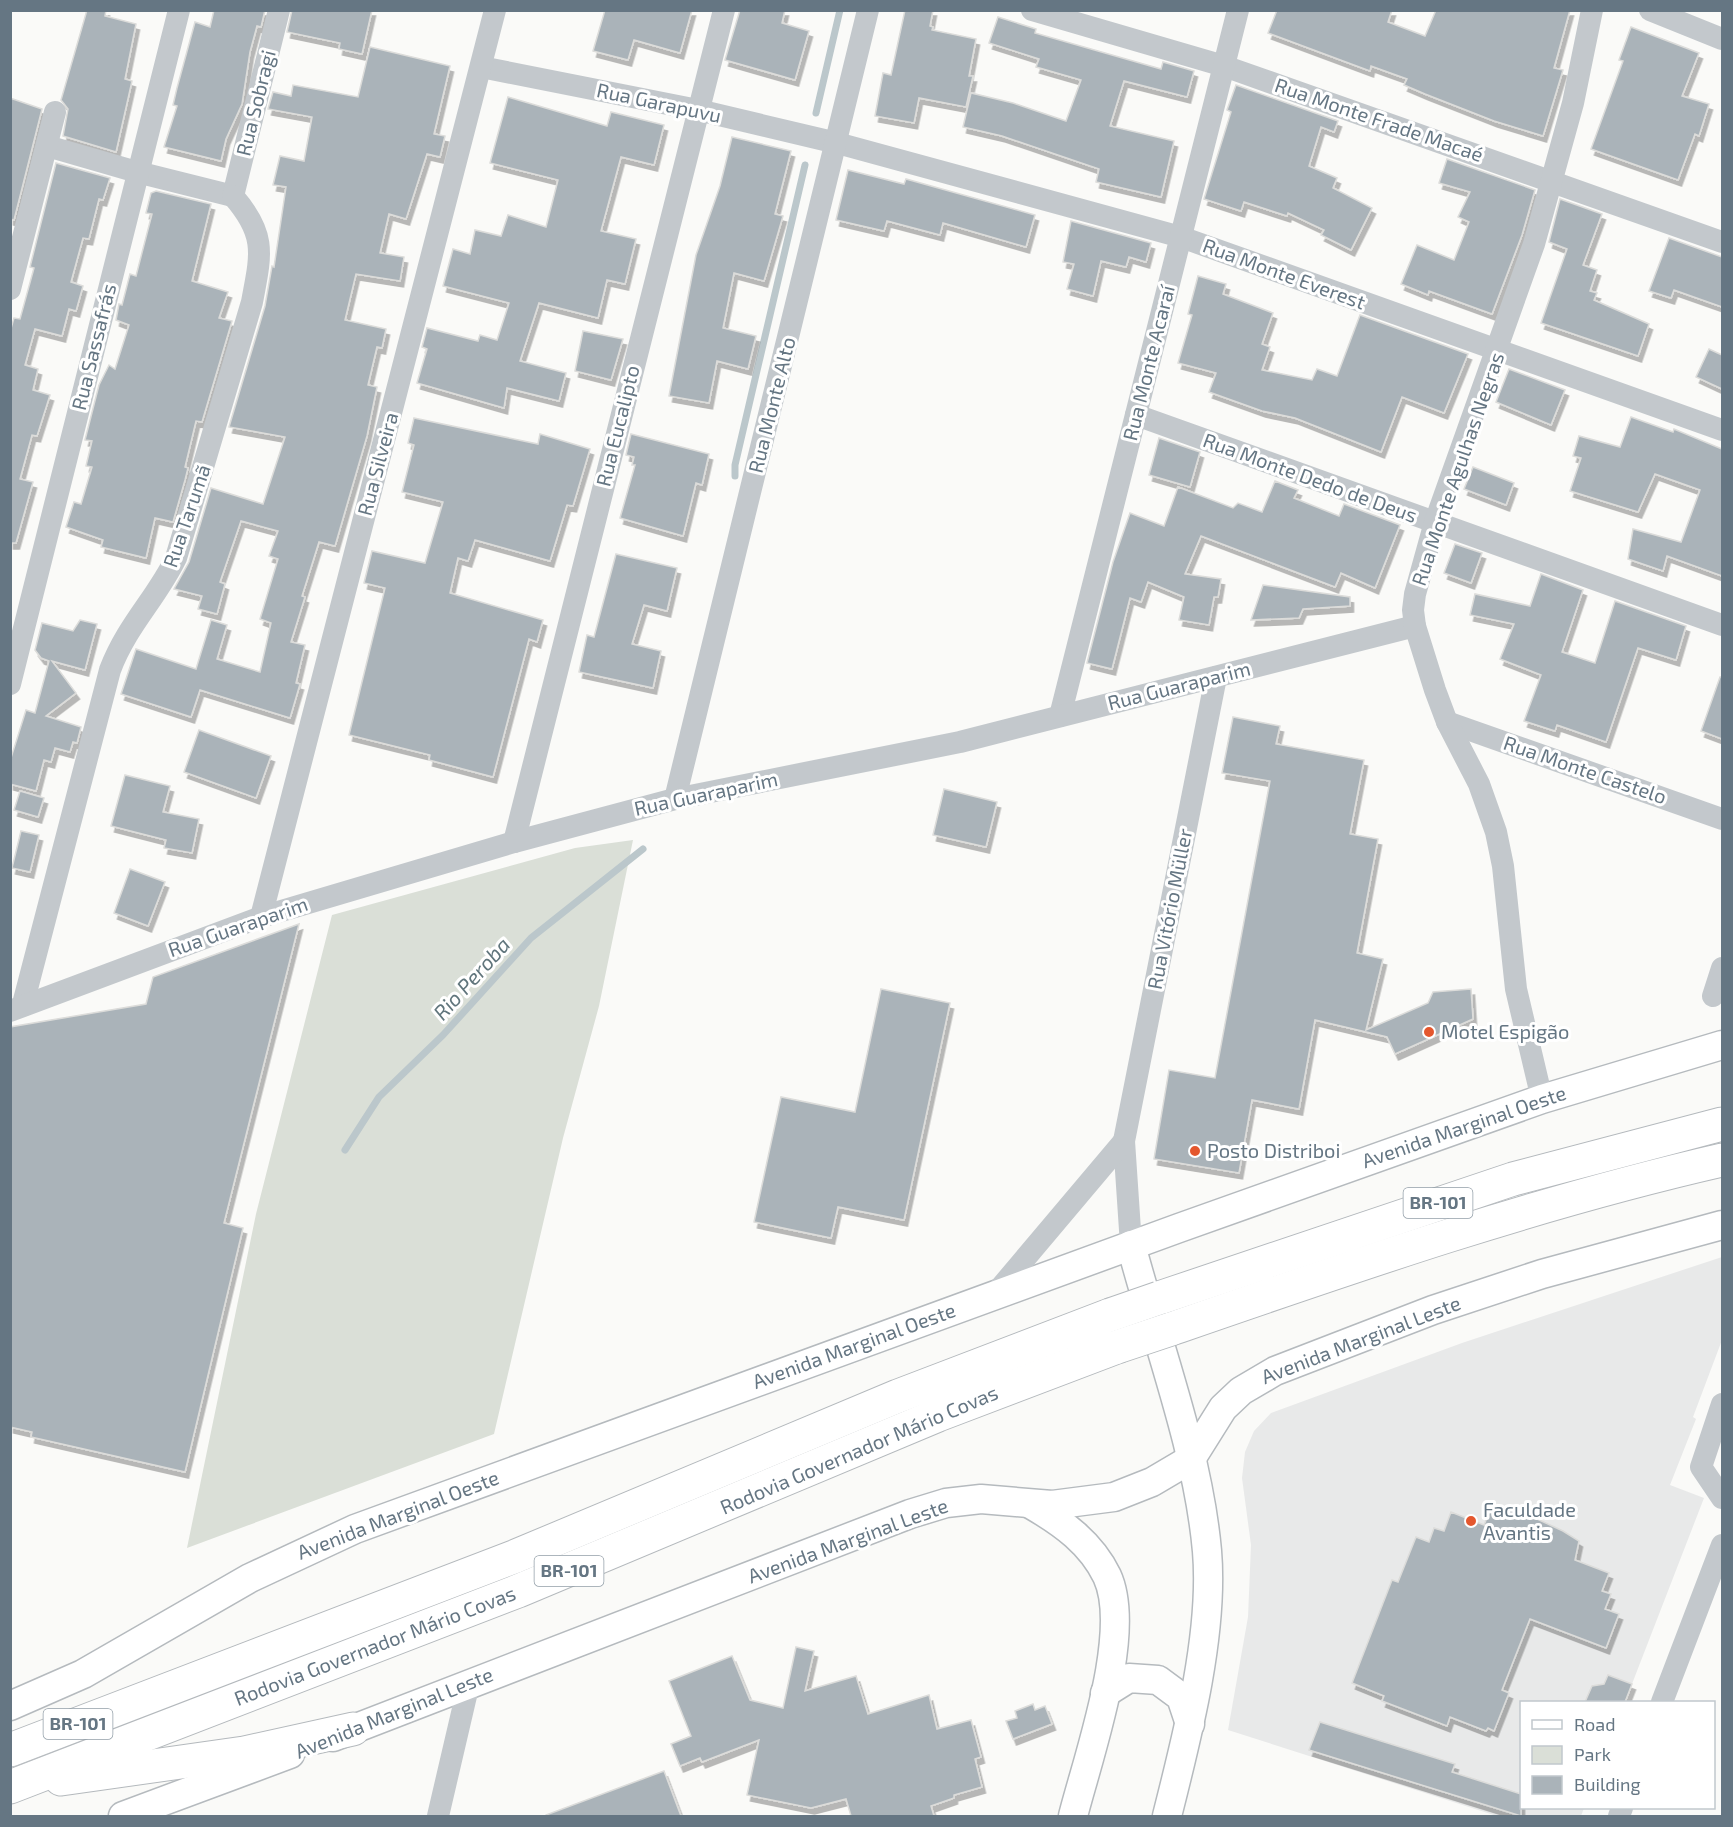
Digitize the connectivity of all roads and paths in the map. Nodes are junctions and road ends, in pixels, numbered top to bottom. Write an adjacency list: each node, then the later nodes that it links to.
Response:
1 (179, 10): 17 (street, Rua Sassafrás)
2 (279, 10): 19 (street, Rua Sobragi)
3 (495, 10): 12 (street, Rua Silveira)
4 (723, 10): 13 (street, Rua Eucalipto)
5 (868, 10): 15 (street, Rua Monte Alto)
6 (1032, 10): 11 (street, Rua Monte Frade Macaé)
7 (1238, 10): 11 (street, Rua Monte Acaraí)
8 (1592, 10): 18 (street, Rua Monte Agulhas Negras)
9 (1650, 10): 10 (street)
10 (1722, 39)
11 (1224, 66): 18 (street, Rua Monte Frade Macaé); 20 (street, Rua Monte Acaraí)
12 (481, 67): 13 (street, Rua Garapuvu); 36 (street, Rua Silveira)
13 (698, 110): 15 (street, Rua Garapuvu); 35 (street, Rua Eucalipto)
14 (55, 112): 16 (street)
15 (837, 143): 20 (street, Rua Monte Everest); 33 (street, Rua Monte Alto)
16 (47, 146): 17 (street); 22 (street)
17 (137, 172): 19 (street); 30 (street, Rua Sassafrás)
18 (1551, 181): 21 (street, Rua Monte Frade Macaé); 23 (street, Rua Monte Agulhas Negras)
19 (233, 196): 39 (street, Rua Tarumã)
20 (1181, 237): 23 (street, Rua Monte Everest); 24 (street, Rua Monte Acaraí)
21 (1722, 242)
22 (10, 289)
23 (1498, 350): 25 (street, Rua Monte Everest); 26 (street, Rua Monte Agulhas Negras)
24 (1136, 415): 26 (street, Rua Monte Dedo de Deus); 31 (street, Rua Monte Acaraí)
25 (1722, 430)
26 (1435, 522): 27 (street, Rua Monte Dedo de Deus); 28 (street, Rua Monte Agulhas Negras)
27 (1722, 625)
28 (1415, 626): 29 (street, Rua Guaraparim); 32 (street, Rua Monte Agulhas Negras)
29 (1216, 677): 31 (street, Rua Guaraparim); 43 (street, Rua Vitório Müller)
30 (10, 684)
31 (1060, 716): 33 (street, Rua Guaraparim)
32 (1447, 722): 34 (street, Rua Monte Castelo); 41 (street, Rua Monte Agulhas Negras)
33 (675, 799): 35 (street, Rua Guaraparim)
34 (1722, 819)
35 (514, 842): 36 (street, Rua Guaraparim)
36 (261, 917): 39 (street, Rua Guaraparim)
37 (1722, 968): 38 (street)
38 (1713, 996)
39 (17, 1008)
40 (1722, 1045): 41 (main road, Avenida Marginal Oeste)
41 (1542, 1099): 46 (main road, Avenida Marginal Oeste)
42 (1722, 1124): 59 (highway, Rodovia Governador Mário Covas / BR-101, bridge)
43 (1124, 1141): 46 (street, Rua Vitório Müller); 47 (street, Rua Vitório Müller)
44 (1722, 1160): 60 (highway, Rodovia Governador Mário Covas / BR-101, bridge)
45 (1722, 1225): 49 (main road, Avenida Marginal Leste)
46 (1131, 1245): 47 (main road, Avenida Marginal Oeste); 49 (main road, Rua Vitório Müller)
47 (995, 1294): 56 (main road, Avenida Marginal Oeste)
48 (1722, 1404): 50 (street)
49 (1191, 1459): 51 (main road, Avenida Marginal Leste); 57 (main road, Rua Vitório Müller)
50 (1722, 1498)
51 (1032, 1505): 53 (main road, Avenida Marginal Leste); 54 (main road)
52 (1722, 1545): 55 (street)
53 (469, 1683): 58 (main road, Avenida Marginal Leste); 62 (street)
54 (1105, 1693): 57 (main road); 63 (main road)
55 (1662, 1701)
56 (10, 1706)
57 (1190, 1724): 64 (main road, Rua Vitório Müller)
58 (353, 1729): 60 (highway); 61 (main road, Avenida Marginal Leste)
59 (10, 1750)
60 (14, 1785)
61 (123, 1816)
62 (438, 1816)
63 (1073, 1816)
64 (1167, 1816)

